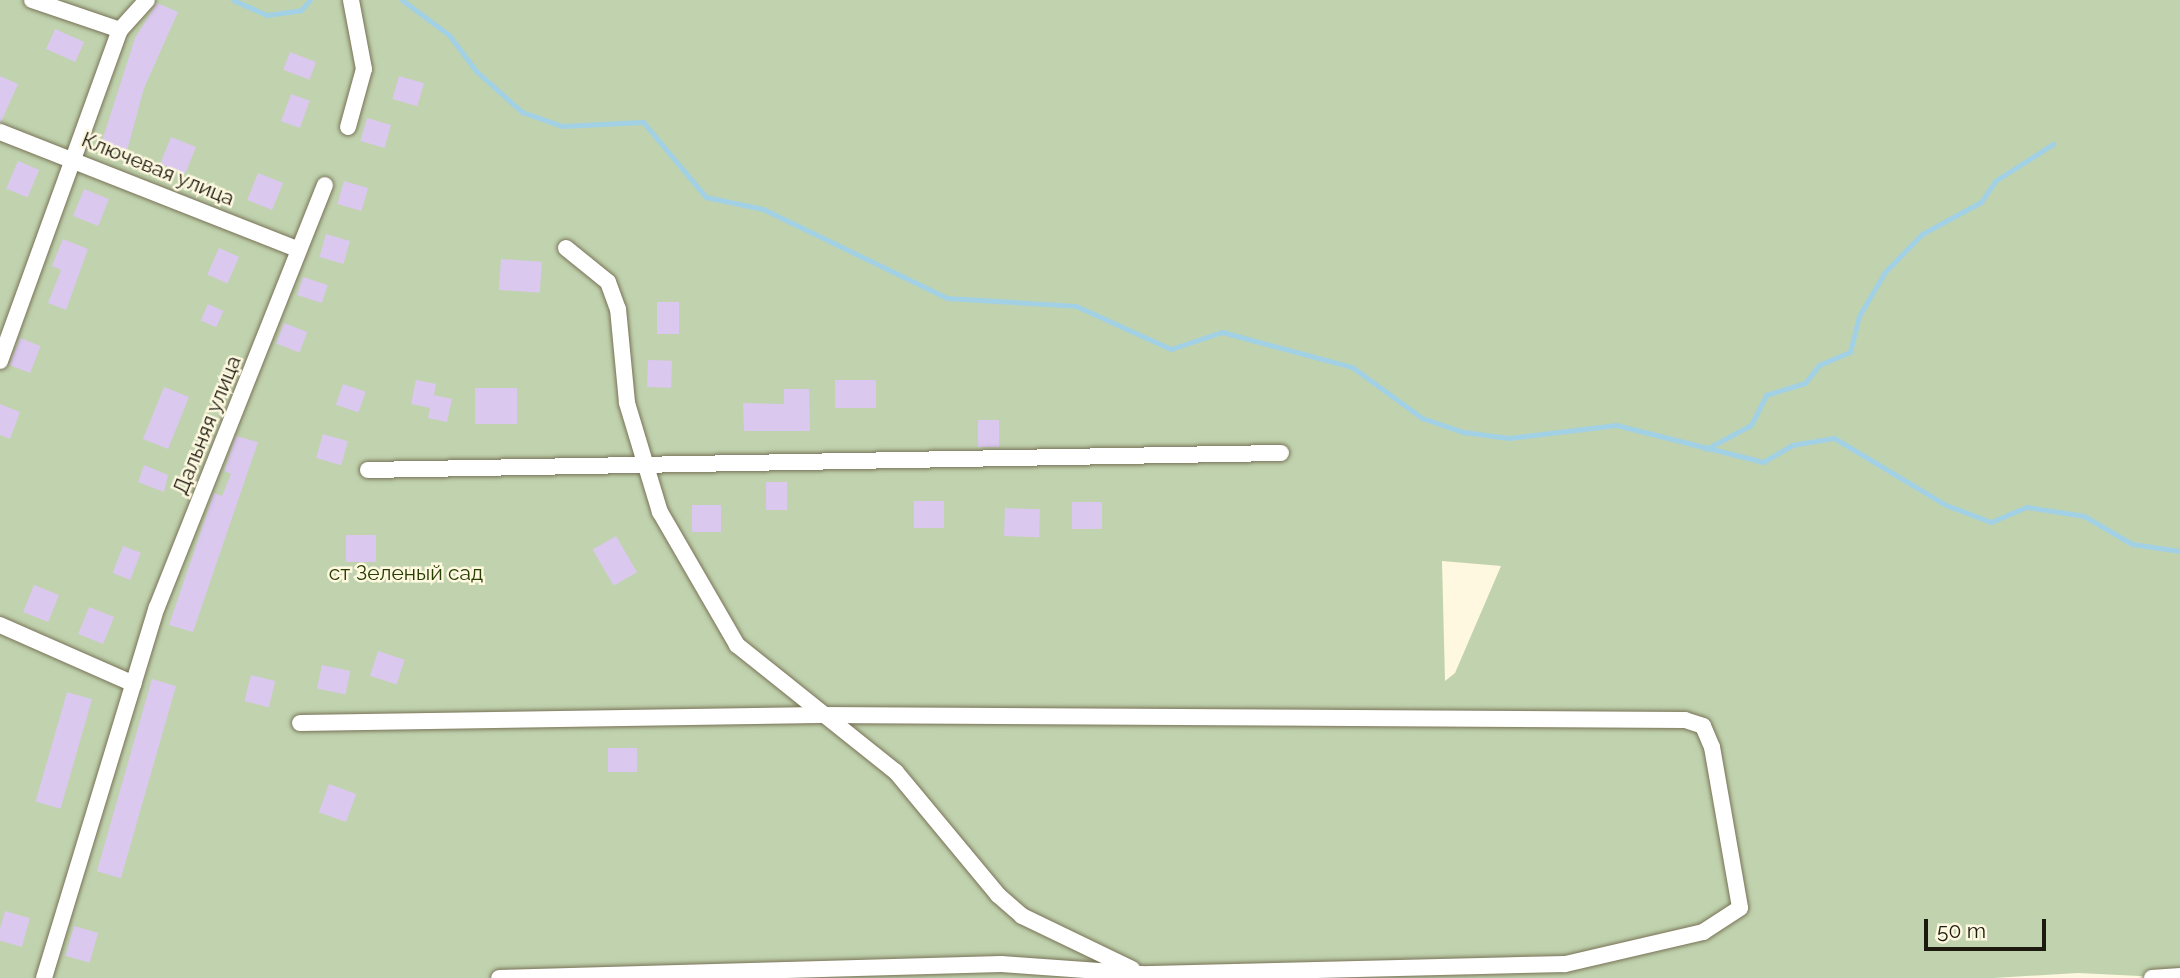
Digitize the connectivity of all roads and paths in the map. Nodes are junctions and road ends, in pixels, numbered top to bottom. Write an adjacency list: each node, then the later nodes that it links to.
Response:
1 (33, 0): 4 (street)
2 (147, 0): 4 (street)
3 (352, 0): 5 (street)
4 (120, 30): 7 (street)
5 (348, 127)
6 (0, 132): 7 (street, Ключевая улица)
7 (73, 157): 10 (street, Ключевая улица); 11 (street)
8 (325, 185): 10 (street, Дальняя улица)
9 (566, 248): 13 (street)
10 (299, 250): 16 (street, Дальняя улица)
11 (0, 361)
12 (1281, 453): 13 (street)
13 (647, 464): 14 (street); 17 (street)
14 (368, 470)
15 (0, 625): 16 (street)
16 (134, 684): 21 (street, Дальняя улица)
17 (820, 715): 18 (street); 19 (street); 19 (street)
18 (300, 723)
19 (1144, 976): 22 (street)
20 (2180, 976): 23 (street)
21 (44, 978)
22 (499, 978)
23 (2152, 978)

